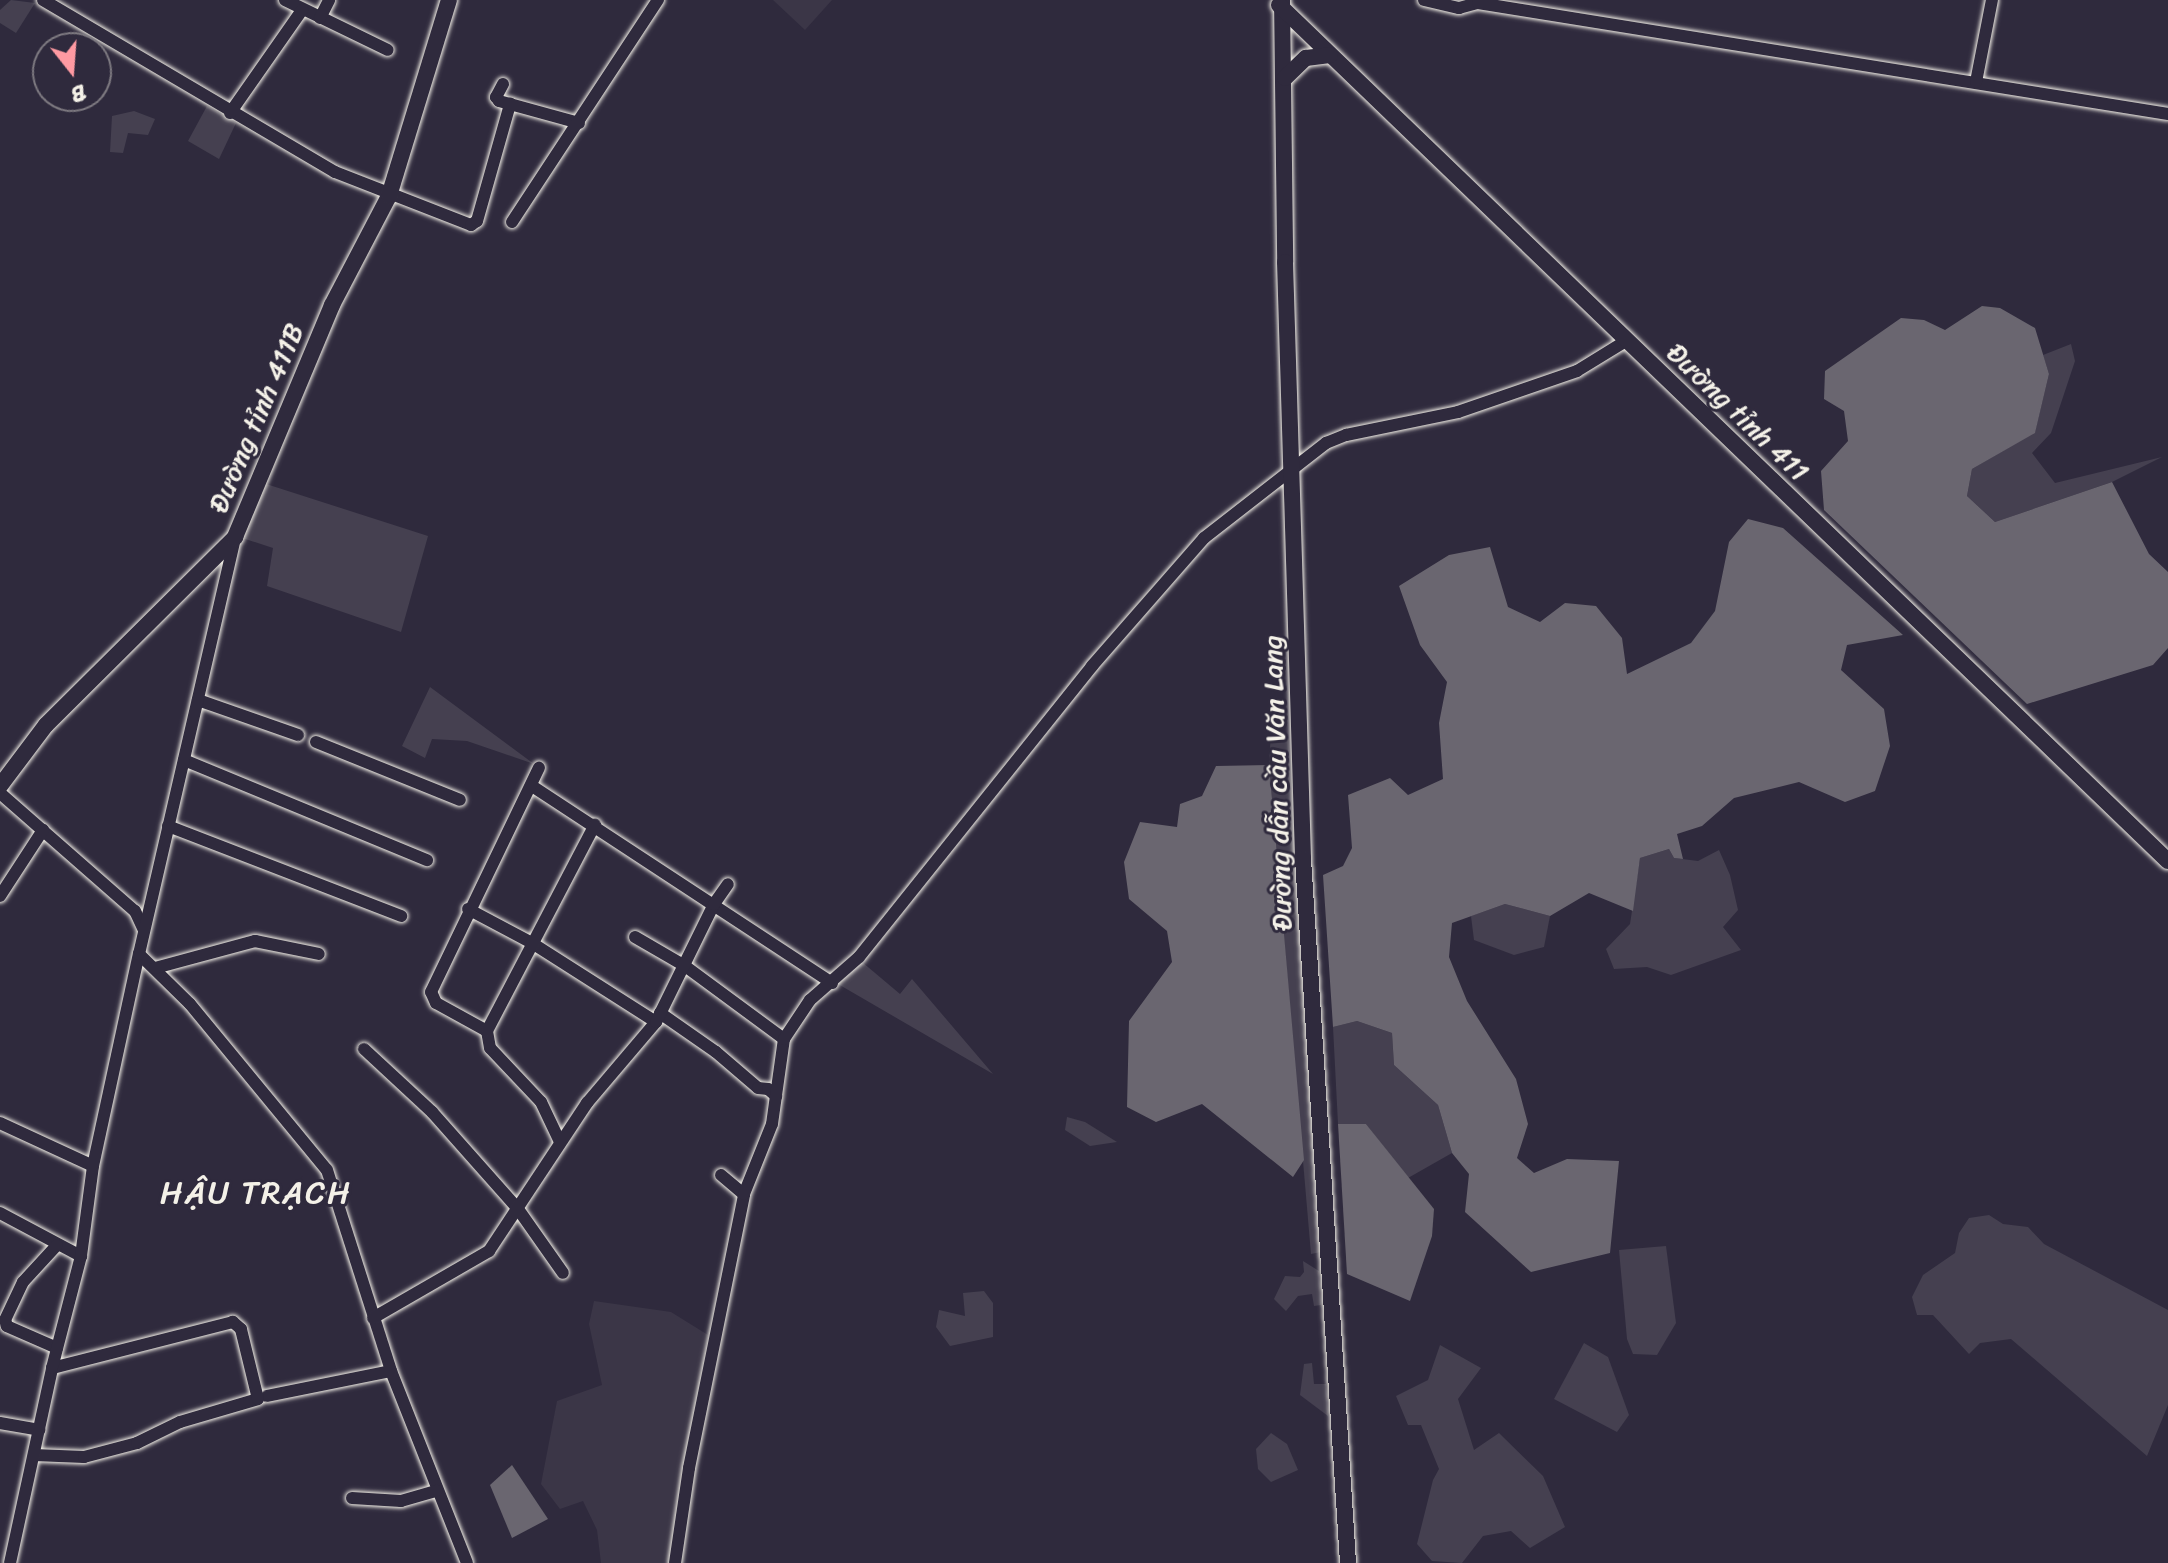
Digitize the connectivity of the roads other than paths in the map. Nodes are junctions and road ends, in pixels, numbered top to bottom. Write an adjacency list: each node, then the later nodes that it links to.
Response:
1 (43, 0): 18 (street)
2 (285, 0): 10 (street)
3 (329, 0): 11 (street)
4 (449, 0): 21 (main road, Đường tỉnh 411B)
5 (658, 0): 20 (street)
6 (1424, 0): 8 (street)
7 (1992, 0): 15 (street)
8 (1478, 2): 15 (street)
9 (1279, 3): 13 (main road, Đường tỉnh 411); 14 (main road, Đường dẫn cầu Văn Lang)
10 (302, 10): 11 (street); 18 (street)
11 (320, 18): 12 (street)
12 (388, 50)
13 (1330, 55): 14 (main road); 23 (main road, Đường tỉnh 411)
14 (1285, 78): 24 (main road, Đường dẫn cầu Văn Lang)
15 (1976, 82): 19 (street)
16 (503, 84): 17 (street)
17 (510, 104): 20 (street); 21 (street)
18 (230, 113): 21 (street)
19 (2168, 114)
20 (579, 123): 22 (street)
21 (389, 196): 25 (main road, Đường tỉnh 411B)
22 (512, 222)
23 (1626, 341): 24 (street); 39 (main road, Đường tỉnh 411)
24 (1291, 470): 52 (street); 81 (main road, Đường dẫn cầu Văn Lang)
25 (235, 537): 26 (street); 31 (main road, Đường tỉnh 411B)
26 (198, 700): 27 (street); 29 (street)
27 (298, 735)
28 (316, 742): 34 (street)
29 (184, 760): 36 (street); 38 (street)
30 (539, 768): 32 (street)
31 (0, 786)
32 (532, 786): 35 (street); 43 (street)
33 (0, 793): 37 (street)
34 (460, 800)
35 (595, 824): 42 (street); 47 (street)
36 (168, 826): 44 (street); 45 (street)
37 (43, 830): 41 (street); 45 (street)
38 (427, 860)
39 (2168, 861)
40 (728, 884): 42 (street)
41 (0, 896)
42 (714, 904): 50 (street); 52 (street)
43 (468, 909): 47 (street); 54 (street)
44 (401, 916)
45 (144, 930): 48 (street)
46 (635, 937): 50 (street)
47 (532, 943): 53 (street); 54 (street)
48 (139, 954): 51 (street); 60 (street)
49 (319, 954): 51 (street)
50 (685, 966): 53 (street); 55 (street)
51 (155, 968): 68 (street)
52 (832, 983): 55 (street)
53 (658, 1018): 57 (street); 59 (street)
54 (487, 1031): 59 (street)
55 (784, 1039): 57 (street)
56 (364, 1049): 63 (street)
57 (776, 1096): 62 (street)
58 (0, 1123): 60 (street)
59 (560, 1142): 63 (street)
60 (93, 1166): 66 (street)
61 (721, 1175): 62 (street)
62 (744, 1194): 80 (street)
63 (518, 1209): 67 (street); 68 (street)
64 (0, 1213): 65 (street)
65 (57, 1245): 66 (street); 69 (street)
66 (81, 1256): 69 (street)
67 (563, 1273)
68 (373, 1318): 71 (street)
69 (57, 1348): 70 (street)
70 (52, 1368): 74 (street); 75 (street)
71 (391, 1371): 72 (street); 76 (street)
72 (267, 1396)
73 (0, 1423): 74 (street)
74 (39, 1430): 75 (street)
75 (34, 1455): 78 (street)
76 (437, 1491): 77 (street); 79 (street)
77 (352, 1498)
78 (10, 1563)
79 (467, 1563)
80 (675, 1563)
81 (1348, 1563)

